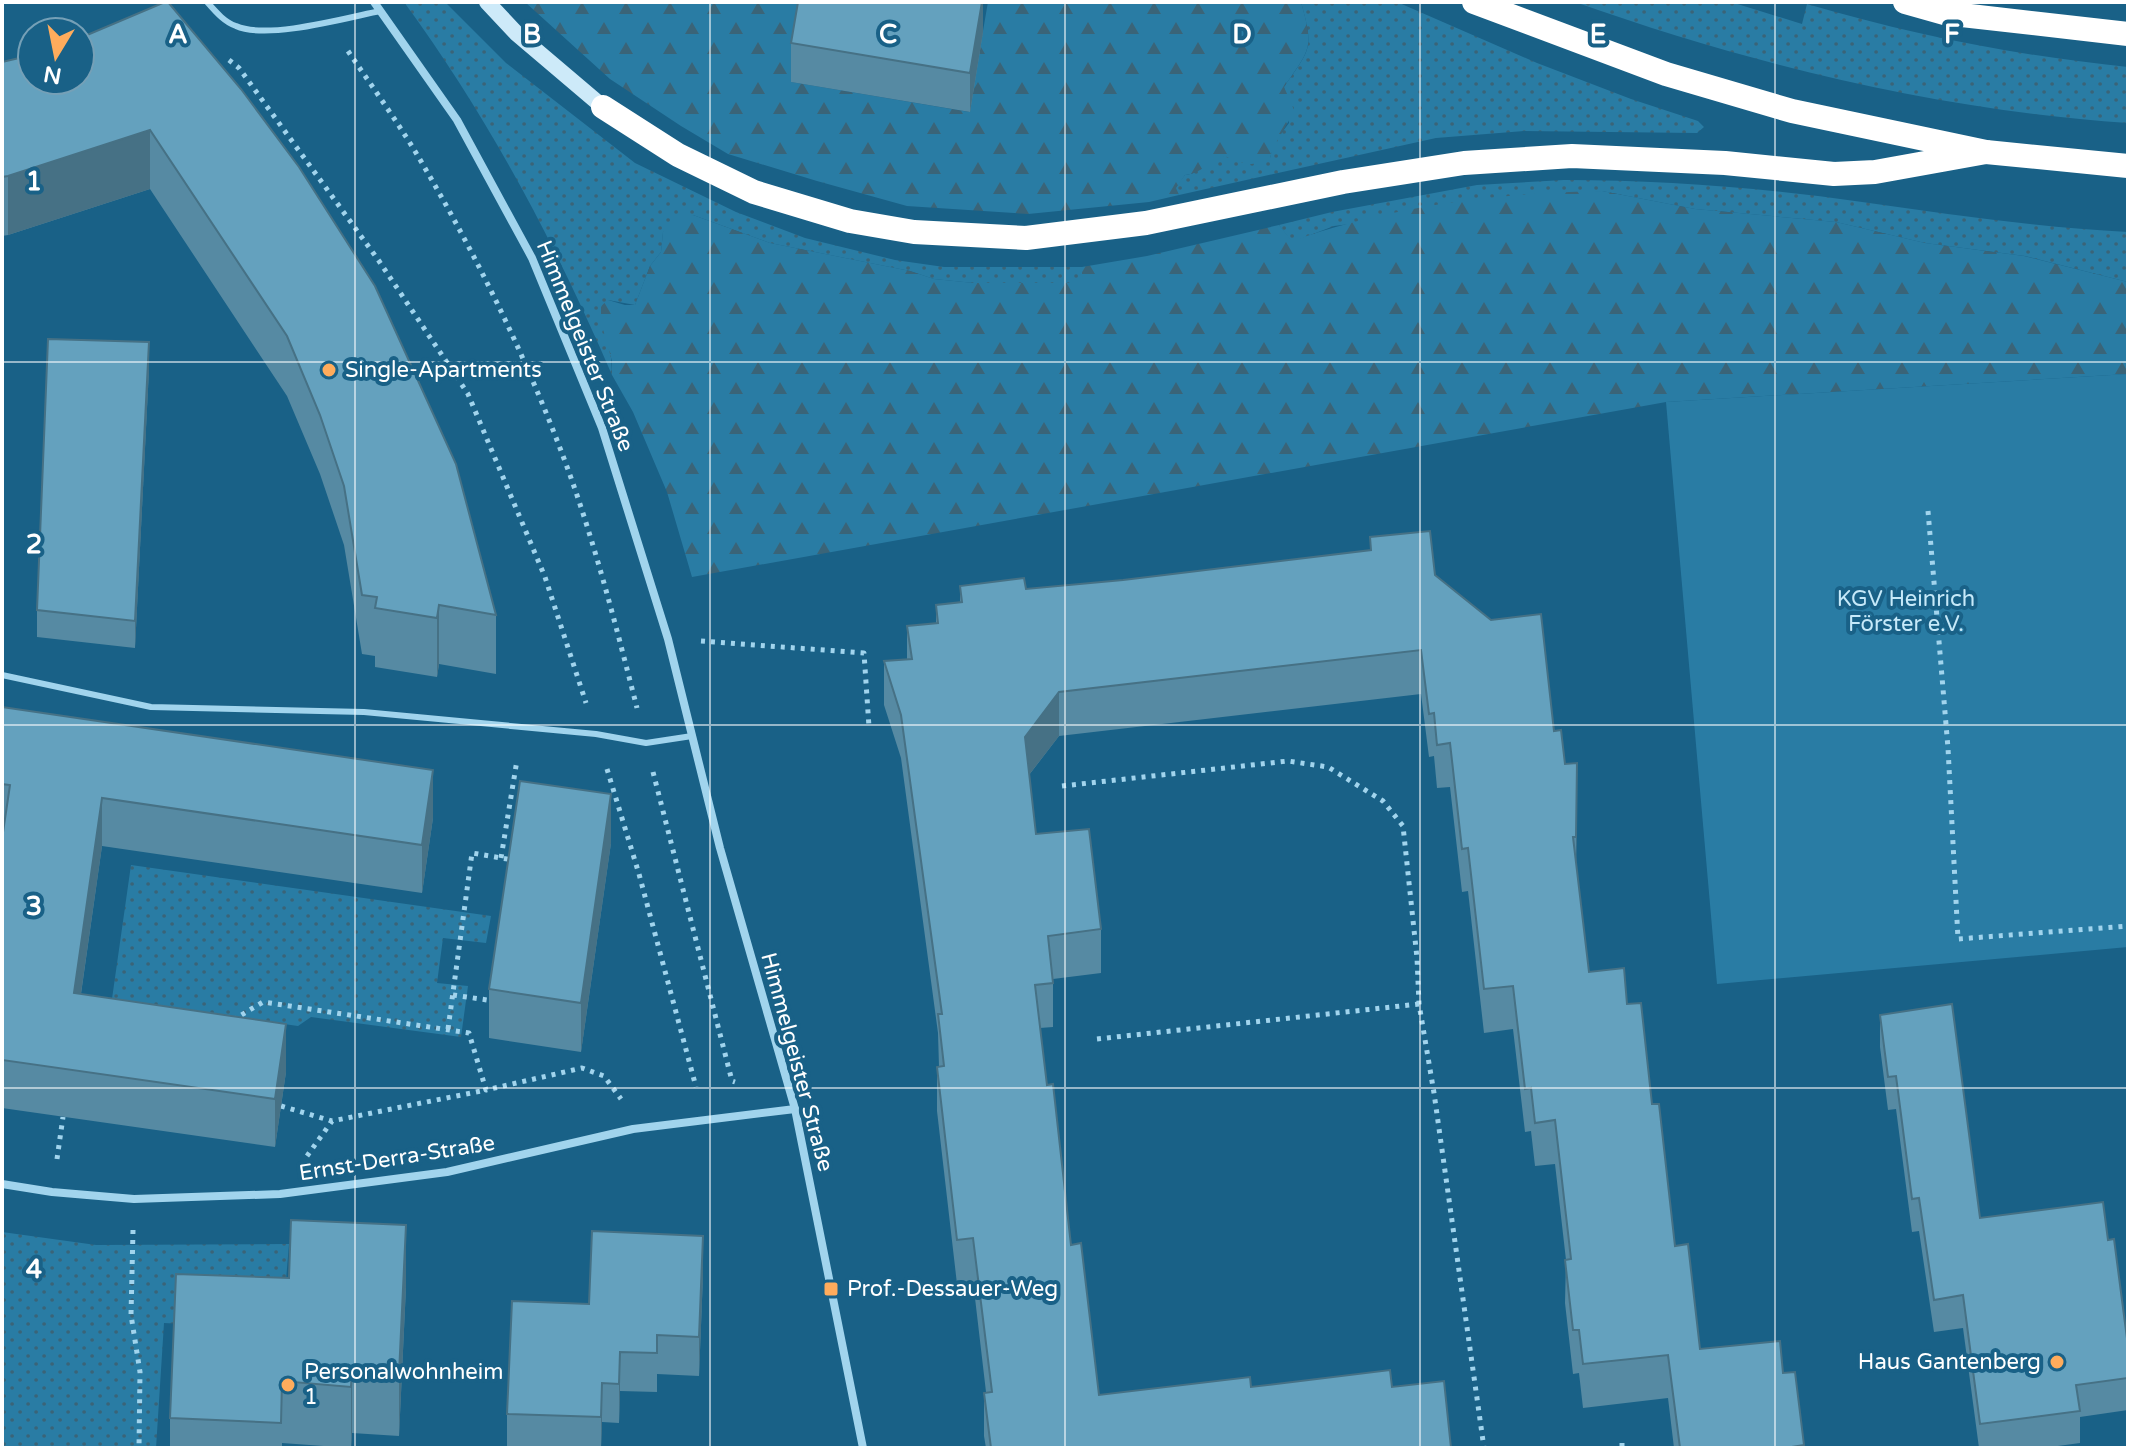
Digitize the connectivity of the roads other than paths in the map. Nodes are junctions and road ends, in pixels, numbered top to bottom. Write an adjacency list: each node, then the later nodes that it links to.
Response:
1 (207, 2): 6 (lane)
2 (374, 2): 6 (street, Himmelgeister Straße)
3 (487, 2): 8 (street)
4 (1474, 2): 9 (highway)
5 (1905, 2): 7 (highway)
6 (380, 11): 12 (street, Himmelgeister Straße)
7 (2128, 34)
8 (603, 107): 9 (highway)
9 (1986, 152): 10 (highway)
10 (2128, 166)
11 (2, 675): 12 (lane)
12 (692, 736): 13 (street, Himmelgeister Straße)
13 (795, 1109): 14 (street, Ernst-Derra-Straße); 15 (street, Himmelgeister Straße)
14 (2, 1184)
15 (863, 1448)

